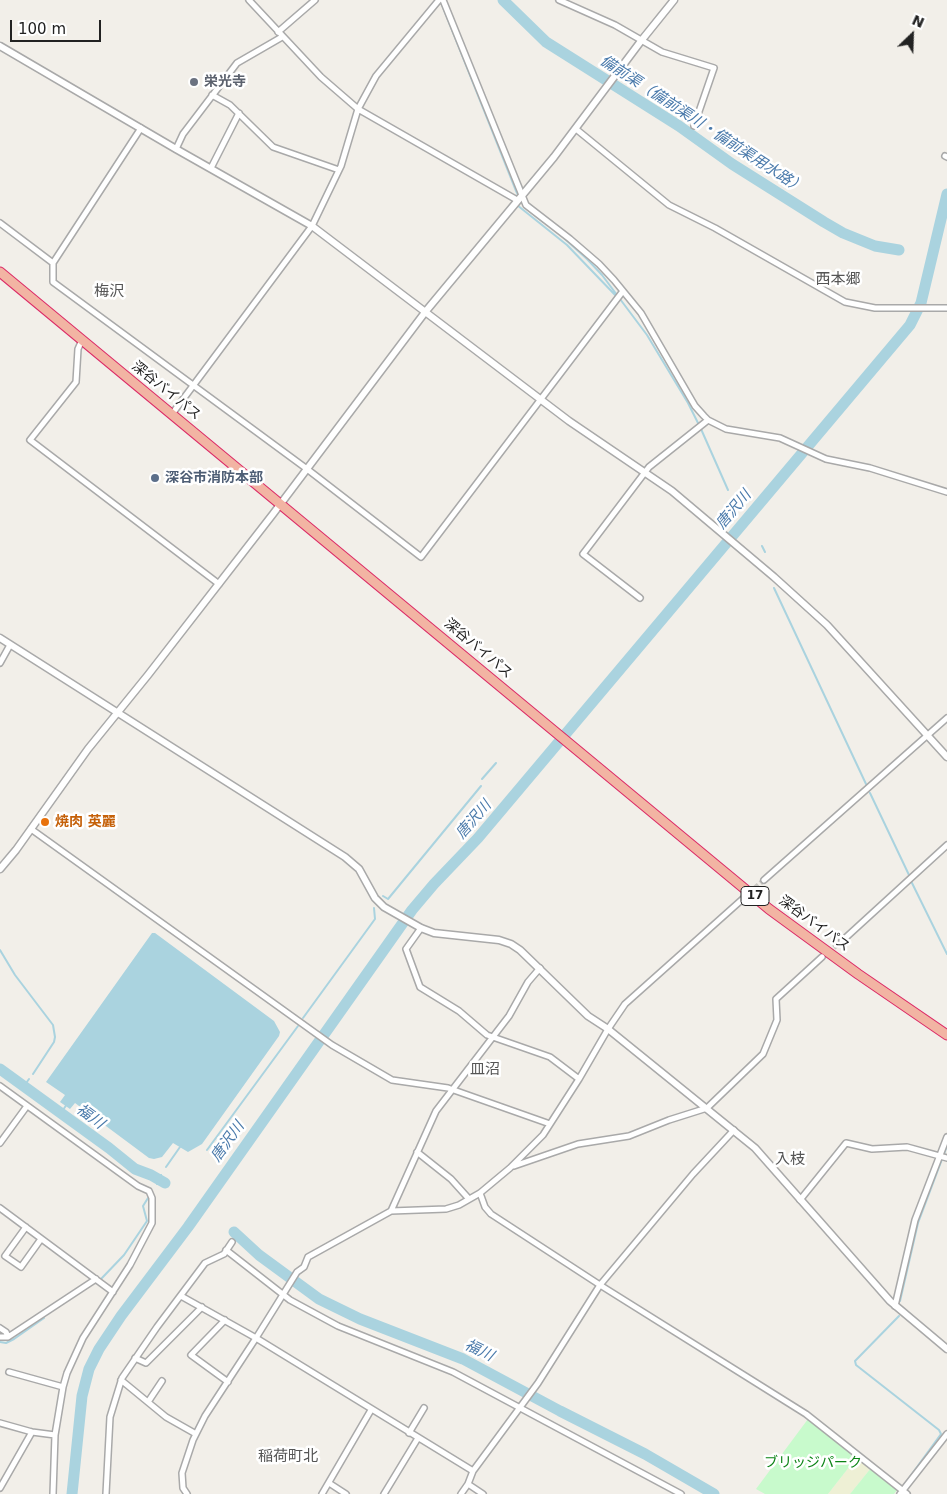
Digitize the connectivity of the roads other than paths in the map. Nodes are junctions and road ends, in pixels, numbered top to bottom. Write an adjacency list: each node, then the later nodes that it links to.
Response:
1 (249, 0): 7 (street)
2 (315, 0): 7 (street)
3 (439, 0): 11 (street)
4 (443, 0): 19 (street)
5 (558, 0): 8 (street)
6 (674, 0): 8 (street)
7 (280, 34): 10 (street); 11 (street)
8 (641, 40): 13 (street); 15 (street)
9 (0, 46): 14 (street)
10 (212, 95): 12 (street); 16 (street)
11 (358, 109): 18 (street); 19 (street)
12 (239, 114): 17 (street); 18 (street)
13 (694, 126)
14 (141, 128): 16 (street); 22 (street)
15 (576, 129): 19 (street); 25 (street)
16 (176, 149): 17 (street)
17 (211, 168): 21 (street)
18 (339, 170): 21 (street)
19 (519, 198): 24 (street); 26 (street)
20 (0, 223): 22 (street)
21 (312, 226): 26 (street); 28 (street)
22 (53, 263): 28 (street)
23 (0, 272): 27 (highway, 深谷バイパス / 17)
24 (623, 291): 29 (street); 31 (street)
25 (947, 308)
26 (426, 311): 29 (street); 32 (street)
27 (82, 340): 30 (highway, 深谷バイパス / 17); 36 (street)
28 (193, 386): 30 (street); 32 (street)
29 (541, 400): 32 (street); 33 (street)
30 (172, 414): 35 (highway, 深谷バイパス / 17)
31 (708, 420): 33 (street); 34 (street)
32 (307, 470): 35 (street)
33 (645, 472): 37 (street); 43 (street)
34 (947, 492)
35 (281, 503): 36 (street); 55 (highway, 深谷バイパス / 17)
36 (219, 584): 41 (street)
37 (640, 598)
38 (0, 638): 39 (street)
39 (10, 645): 40 (street); 41 (street)
40 (0, 663)
41 (116, 713): 45 (street); 50 (street)
42 (947, 718): 43 (street)
43 (928, 735): 44 (street); 48 (street)
44 (947, 757)
45 (31, 828): 47 (street); 59 (street)
46 (947, 845): 51 (street)
47 (0, 869)
48 (764, 880)
49 (746, 896): 54 (street)
50 (420, 927): 53 (street); 56 (street)
51 (842, 941)
52 (822, 958): 61 (street)
53 (540, 968): 54 (street); 56 (street)
54 (608, 1029): 57 (street); 61 (street)
55 (947, 1035)
56 (492, 1038): 57 (street); 59 (street)
57 (580, 1079): 62 (street)
58 (0, 1086): 60 (street)
59 (452, 1089): 62 (street); 66 (street)
60 (28, 1106): 65 (street); 81 (street)
61 (707, 1108): 63 (street); 69 (street)
62 (550, 1124): 69 (street)
63 (734, 1130): 72 (street); 80 (street)
64 (947, 1137): 67 (street)
65 (0, 1143)
66 (417, 1152): 71 (street); 74 (street)
67 (940, 1156): 68 (street); 72 (street); 84 (street)
68 (947, 1158)
69 (510, 1168): 70 (street)
70 (480, 1193): 71 (street); 80 (street)
71 (469, 1199): 74 (street)
72 (800, 1200): 84 (street)
73 (0, 1208): 75 (street)
74 (391, 1210): 82 (street)
75 (26, 1227): 76 (street); 76 (street)
76 (41, 1239): 79 (street)
77 (232, 1242): 78 (street)
78 (226, 1250): 82 (street); 83 (street)
79 (96, 1279): 81 (street); 89 (street)
80 (600, 1285): 100 (street); 114 (street)
81 (113, 1292): 97 (street)
82 (284, 1292): 90 (street); 100 (street)
83 (181, 1296): 85 (street); 92 (street)
84 (895, 1306): 91 (street)
85 (202, 1307): 86 (street); 92 (street)
86 (225, 1320): 90 (street); 96 (street)
87 (0, 1328): 89 (street)
88 (0, 1337): 89 (street)
89 (8, 1337)
90 (256, 1338): 96 (street); 101 (street)
91 (947, 1348)
92 (136, 1358): 94 (street)
93 (9, 1372): 97 (street)
94 (121, 1380): 98 (street); 115 (street)
95 (162, 1381): 98 (street)
96 (228, 1382): 105 (street)
97 (63, 1387): 107 (street)
98 (148, 1402): 105 (street)
99 (424, 1408): 104 (street)
100 (521, 1408): 109 (street); 122 (street)
101 (371, 1410): 104 (street); 110 (street)
102 (0, 1423): 103 (street)
103 (32, 1432): 107 (street); 112 (street)
104 (409, 1433): 108 (street)
105 (196, 1434): 116 (street)
106 (947, 1434): 114 (street)
107 (55, 1435): 113 (street)
108 (418, 1438): 109 (street); 119 (street)
109 (473, 1471): 111 (street)
110 (329, 1483): 117 (street); 118 (street)
111 (468, 1484): 120 (street); 121 (street)
112 (0, 1488)
113 (53, 1493)
114 (903, 1493)
115 (106, 1494)
116 (187, 1494)
117 (322, 1494)
118 (346, 1494)
119 (384, 1494)
120 (461, 1494)
121 (483, 1494)
122 (681, 1494)

